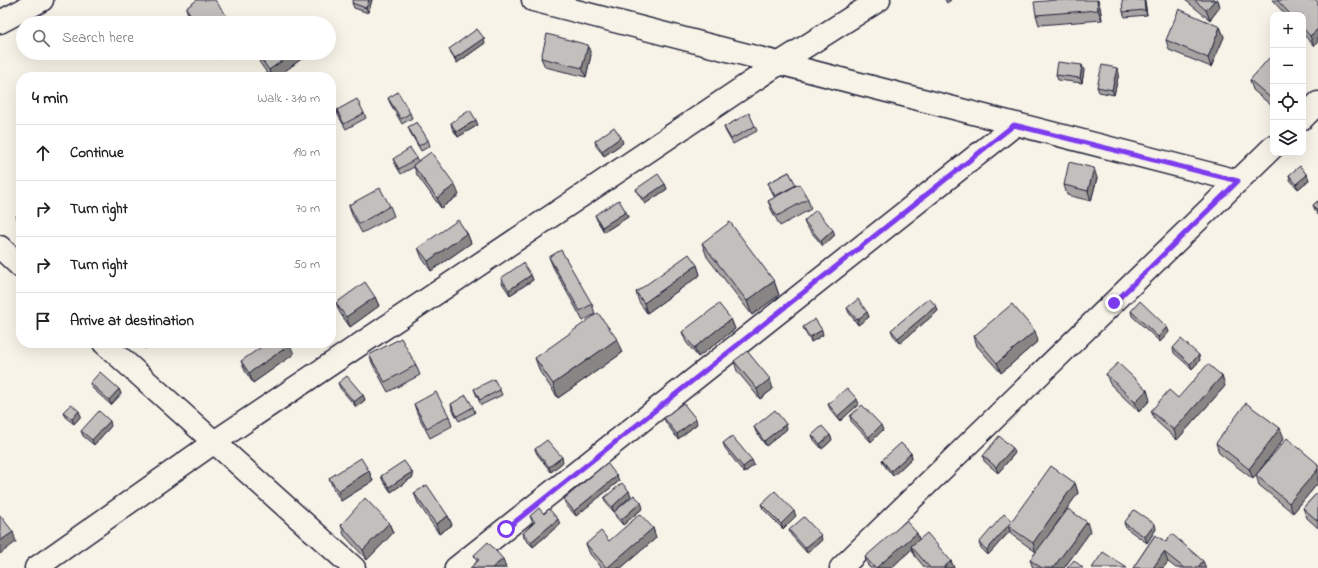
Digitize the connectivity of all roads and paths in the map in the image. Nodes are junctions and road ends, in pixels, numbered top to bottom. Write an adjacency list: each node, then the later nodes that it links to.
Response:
1 (42, 0): 4 (street)
2 (533, 0): 5 (street)
3 (879, 0): 5 (street)
4 (0, 22)
5 (778, 64): 8 (street); 14 (street)
6 (1318, 103): 7 (street)
7 (1306, 115)
8 (1014, 125): 10 (street); 17 (street)
9 (1270, 150): 10 (street)
10 (1238, 181): 18 (street)
11 (0, 247): 12 (street)
12 (16, 261)
13 (109, 348): 14 (street)
14 (213, 443): 15 (street); 16 (street)
15 (36, 568)
16 (354, 568)
17 (456, 568)
18 (841, 568)

